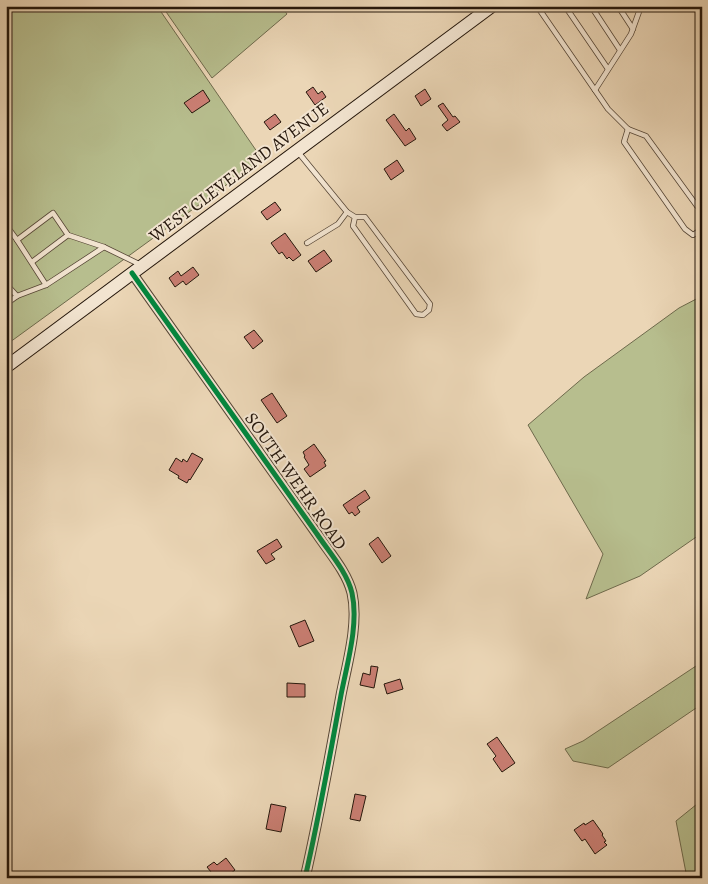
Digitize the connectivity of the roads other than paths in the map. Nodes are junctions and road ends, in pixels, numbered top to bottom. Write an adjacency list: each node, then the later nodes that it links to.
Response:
1 (492, 6): 12 (main road, WEST CLEVELAND AVENUE)
2 (537, 6): 10 (lane)
3 (564, 6): 9 (lane)
4 (591, 6): 8 (lane)
5 (618, 6): 7 (lane)
6 (640, 6): 7 (lane)
7 (633, 29): 8 (lane)
8 (620, 50): 9 (lane)
9 (608, 68): 10 (lane)
10 (595, 90): 11 (lane)
11 (628, 129): 13 (lane); 18 (lane)
12 (297, 151): 14 (lane); 25 (main road, WEST CLEVELAND AVENUE)
13 (702, 207)
14 (347, 212): 15 (lane); 22 (lane)
15 (355, 217): 15 (lane)
16 (6, 225): 20 (lane)
17 (702, 229): 18 (lane)
18 (698, 234): 21 (lane)
19 (68, 235): 20 (lane); 23 (lane); 24 (lane)
20 (17, 240): 24 (lane)
21 (702, 240)
22 (307, 243)
23 (104, 247): 25 (lane); 27 (lane)
24 (32, 262): 27 (lane)
25 (137, 269): 30 (main road, WEST CLEVELAND AVENUE); 31 (street, SOUTH WEHR ROAD)
26 (6, 284): 28 (lane)
27 (46, 285): 28 (lane)
28 (17, 296): 29 (lane)
29 (6, 304)
30 (6, 367)
31 (305, 878)

